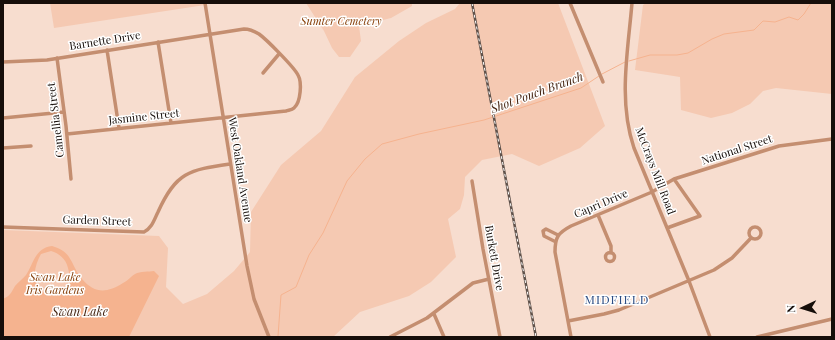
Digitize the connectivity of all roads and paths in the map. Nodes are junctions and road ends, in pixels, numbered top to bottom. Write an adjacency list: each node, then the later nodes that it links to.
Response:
1 (205, 3): 4 (street, West Oakland Avenue)
2 (570, 3): 11 (street)
3 (632, 3): 25 (street, McCrays Mill Road)
4 (209, 34): 5 (street, Barnette Drive); 7 (street, Barnette Drive); 13 (street, West Oakland Avenue)
5 (158, 42): 6 (street, Barnette Drive); 15 (street)
6 (107, 50): 8 (street, Barnette Drive); 16 (street)
7 (279, 54): 10 (street); 13 (street, Jasmine Street)
8 (57, 58): 9 (street, Barnette Drive); 12 (street, Camellia Street)
9 (3, 62)
10 (263, 73)
11 (603, 82)
12 (64, 112): 14 (street); 17 (street, Camellia Street)
13 (223, 117): 15 (street, Jasmine Street); 21 (street, West Oakland Avenue)
14 (3, 118)
15 (171, 123): 16 (street, Jasmine Street)
16 (119, 128): 17 (street, Jasmine Street)
17 (67, 134): 22 (street, Camellia Street)
18 (832, 139): 23 (street, National Street)
19 (31, 146): 20 (street)
20 (3, 148)
21 (230, 164): 27 (street, Garden Street); 38 (street, West Oakland Avenue)
22 (71, 179)
23 (674, 179): 25 (street, National Street); 28 (street)
24 (472, 181): 33 (street, Burkett Drive)
25 (652, 192): 26 (street, Capri Drive); 28 (street, McCrays Mill Road)
26 (598, 215): 29 (street, Capri Drive); 32 (street)
27 (3, 227)
28 (667, 228): 34 (street, McCrays Mill Road)
29 (558, 235): 31 (street); 31 (street)
30 (750, 238): 34 (street)
31 (556, 242): 37 (street)
32 (611, 253)
33 (489, 279): 35 (street); 41 (street, Burkett Drive)
34 (689, 281): 37 (street); 43 (street, McCrays Mill Road)
35 (434, 314): 39 (street); 40 (street)
36 (832, 319): 44 (street)
37 (568, 321): 42 (street)
38 (269, 337)
39 (390, 337)
40 (444, 337)
41 (500, 337)
42 (571, 337)
43 (710, 337)
44 (757, 337)

